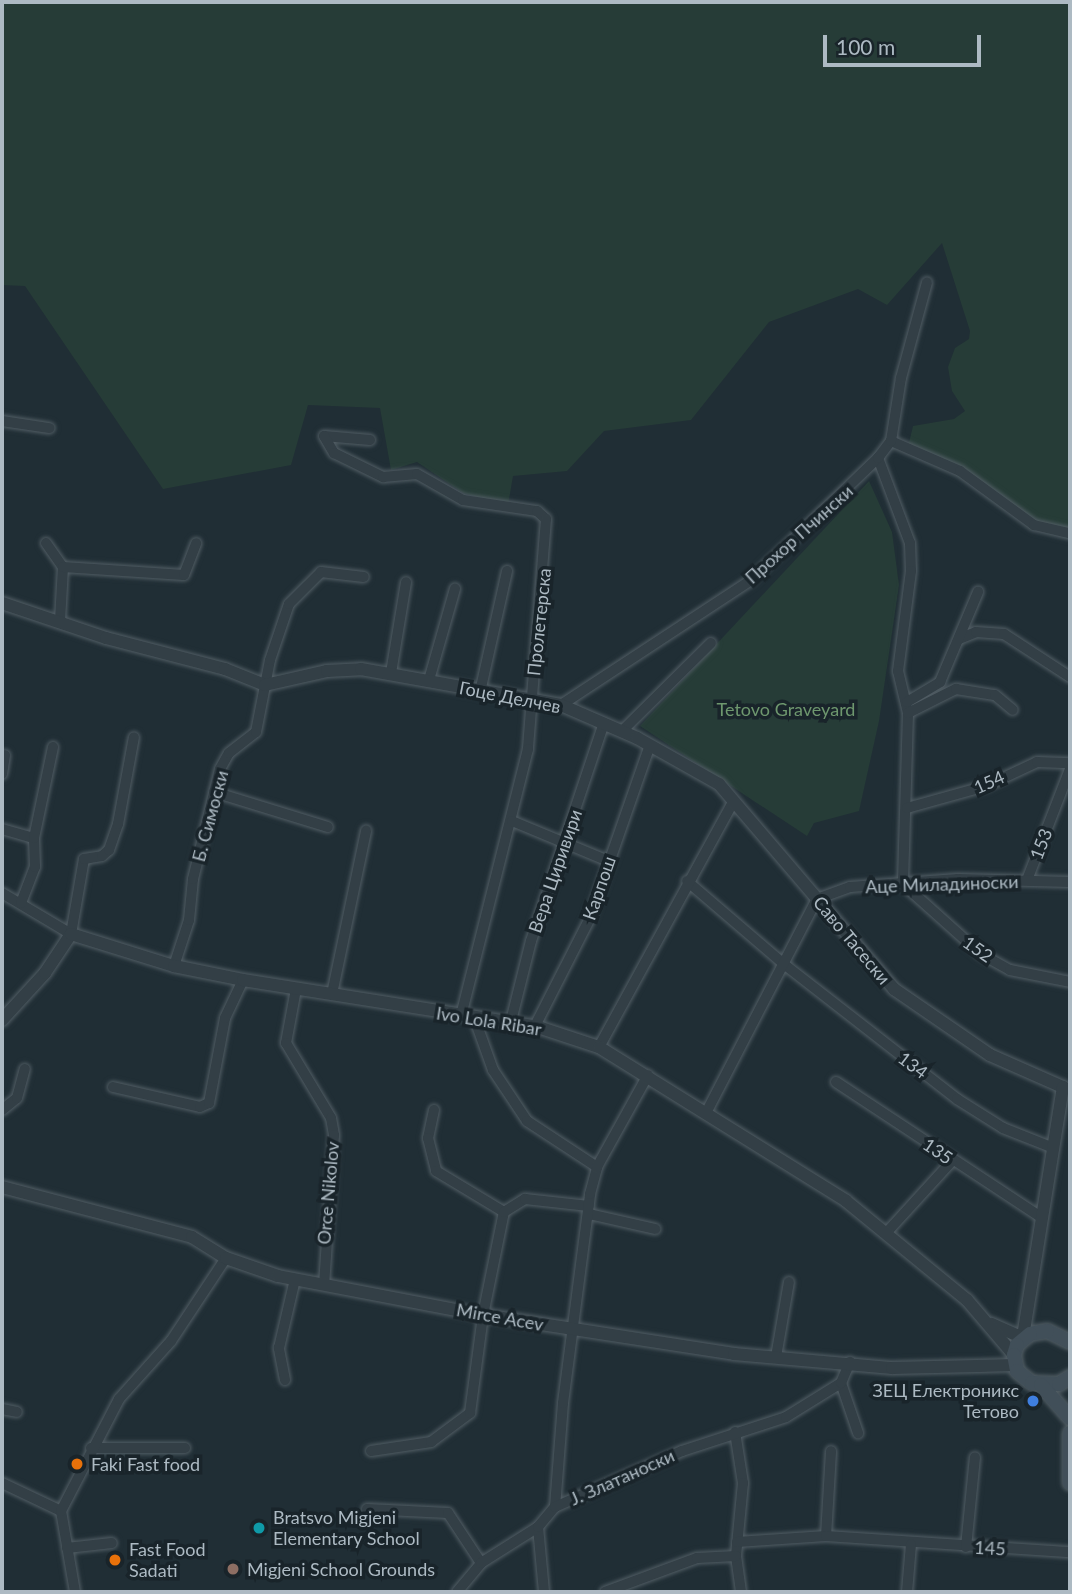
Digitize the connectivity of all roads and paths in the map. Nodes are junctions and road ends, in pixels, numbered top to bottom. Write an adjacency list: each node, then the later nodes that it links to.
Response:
1 (927, 282): 5 (street, Прохор Пчински)
2 (2, 421): 3 (street)
3 (49, 428)
4 (370, 440): 25 (street, Пролетерска)
5 (891, 441): 6 (street, Прохор Пчински); 7 (street)
6 (878, 458): 26 (street); 27 (street, Прохор Пчински)
7 (1070, 533)
8 (197, 542): 10 (street)
9 (46, 543): 10 (street)
10 (63, 567): 17 (street)
11 (507, 571): 24 (street)
12 (364, 577): 23 (street, Б. Симоски)
13 (406, 582): 20 (street)
14 (455, 589): 22 (street)
15 (978, 592): 18 (street)
16 (2, 603): 17 (street)
17 (60, 620): 23 (street)
18 (959, 639): 21 (street); 26 (street)
19 (711, 643): 31 (street)
20 (391, 673): 22 (street, Гоце Делчев); 23 (street, Гоце Делчев)
21 (1070, 677)
22 (429, 680): 24 (street, Гоце Делчев)
23 (265, 685): 39 (street, Б. Симоски)
24 (480, 692): 25 (street, Гоце Делчев)
25 (530, 700): 27 (street, Гоце Делчев); 42 (street, Пролетерска)
26 (907, 702): 29 (street)
27 (561, 705): 30 (street, Гоце Делчев)
28 (1013, 710): 29 (street)
29 (908, 713): 41 (street)
30 (604, 723): 31 (street, Гоце Делчев); 47 (street, Вера Циривири)
31 (622, 731): 33 (street, Гоце Делчев)
32 (134, 737): 56 (street)
33 (650, 745): 40 (street, Гоце Делчев); 48 (street, Карпош)
34 (53, 747): 46 (street)
35 (5, 755): 38 (street)
36 (1070, 763): 41 (street, 154)
37 (1070, 769): 49 (street, 153)
38 (2, 774)
39 (214, 792): 43 (street); 57 (street, Б. Симоски)
40 (734, 800): 50 (street); 54 (street, Саво Тасески)
41 (907, 808): 52 (street)
42 (512, 821): 47 (street); 63 (street, Пролетерска)
43 (328, 827)
44 (2, 829): 46 (street)
45 (366, 831): 62 (street)
46 (34, 838): 55 (street)
47 (565, 841): 48 (street); 65 (street, Вера Циривири)
48 (608, 861): 66 (street, Карпош)
49 (1027, 880): 51 (street, Аце Миладиноски); 52 (street, Аце Миладиноски)
50 (687, 881): 58 (street, 134); 67 (street)
51 (1070, 882)
52 (903, 884): 54 (street, Аце Миладиноски); 60 (street, 152)
53 (2, 893): 55 (street)
54 (817, 899): 58 (street); 72 (street, Саво Тасески)
55 (21, 903): 56 (street)
56 (71, 934): 57 (street, Ivo Lola Ribar); 64 (street)
57 (174, 965): 59 (street, Ivo Lola Ribar)
58 (785, 965): 75 (street); 76 (street, 134)
59 (243, 980): 61 (street, Ivo Lola Ribar); 71 (street)
60 (1070, 982)
61 (296, 989): 62 (street, Ivo Lola Ribar); 88 (street, Orce Nikolov)
62 (332, 994): 63 (street, Ivo Lola Ribar)
63 (467, 1016): 65 (street, Ivo Lola Ribar); 78 (street)
64 (2, 1020)
65 (511, 1021): 66 (street, Ivo Lola Ribar)
66 (536, 1026): 67 (street, Ivo Lola Ribar)
67 (599, 1047): 69 (street, Ivo Lola Ribar)
68 (25, 1069): 73 (street)
69 (648, 1075): 75 (street, Ivo Lola Ribar); 78 (street)
70 (836, 1082): 77 (street, 135)
71 (113, 1087)
72 (1067, 1088): 76 (street)
73 (2, 1110)
74 (434, 1110): 81 (street)
75 (706, 1113): 84 (street, Ivo Lola Ribar)
76 (1051, 1147): 82 (street)
77 (952, 1161): 82 (street, 135); 84 (street)
78 (597, 1167): 80 (street)
79 (2, 1187): 85 (street, Mirce Acev)
80 (589, 1210): 81 (street); 83 (street); 91 (street)
81 (504, 1212): 89 (street)
82 (1042, 1218): 92 (street)
83 (655, 1229)
84 (888, 1231): 90 (street, Ivo Lola Ribar)
85 (226, 1258): 86 (street, Mirce Acev); 107 (street)
86 (295, 1279): 88 (street, Mirce Acev); 98 (street)
87 (789, 1282): 94 (street)
88 (324, 1284): 89 (street, Mirce Acev)
89 (483, 1315): 91 (street, Mirce Acev); 109 (street)
90 (991, 1324): 92 (street); 95 (street)
91 (575, 1330): 94 (street, Mirce Acev); 114 (street)
92 (1023, 1338): 93 (main road); 95 (main road)
93 (1070, 1342)
94 (776, 1357): 96 (street, Mirce Acev)
95 (1014, 1360): 96 (street, Mirce Acev); 100 (main road)
96 (850, 1362): 99 (street)
97 (1070, 1377): 100 (main road)
98 (285, 1380)
99 (841, 1383): 104 (street, Ј. Златаноски); 105 (street)
100 (1041, 1385): 103 (main road)
101 (2, 1409): 102 (street)
102 (17, 1412)
103 (1070, 1418)
104 (735, 1433): 114 (street, Ј. Златаноски); 119 (street)
105 (858, 1433)
106 (1070, 1433): 113 (main road)
107 (91, 1448): 108 (street); 116 (street)
108 (185, 1448)
109 (371, 1451)
110 (831, 1451): 118 (street)
111 (975, 1457): 122 (street)
112 (2, 1483): 116 (street)
113 (1070, 1483)
114 (555, 1507): 117 (street, Ј. Златаноски)
115 (368, 1509): 126 (street)
116 (61, 1511): 123 (street)
117 (538, 1527): 126 (street, Ј. Златаноски); 129 (street)
118 (826, 1536): 119 (street, 145); 121 (street, 145)
119 (737, 1542): 125 (street)
120 (112, 1543): 123 (street)
121 (911, 1544): 122 (street, 145); 132 (street)
122 (966, 1546): 124 (street, 145)
123 (67, 1548): 127 (street)
124 (1070, 1552)
125 (736, 1556): 130 (street); 131 (street)
126 (481, 1563): 128 (street, Ј. Златаноски)
127 (75, 1592)
128 (457, 1592)
129 (544, 1592)
130 (604, 1592)
131 (740, 1592)
132 (907, 1592)

